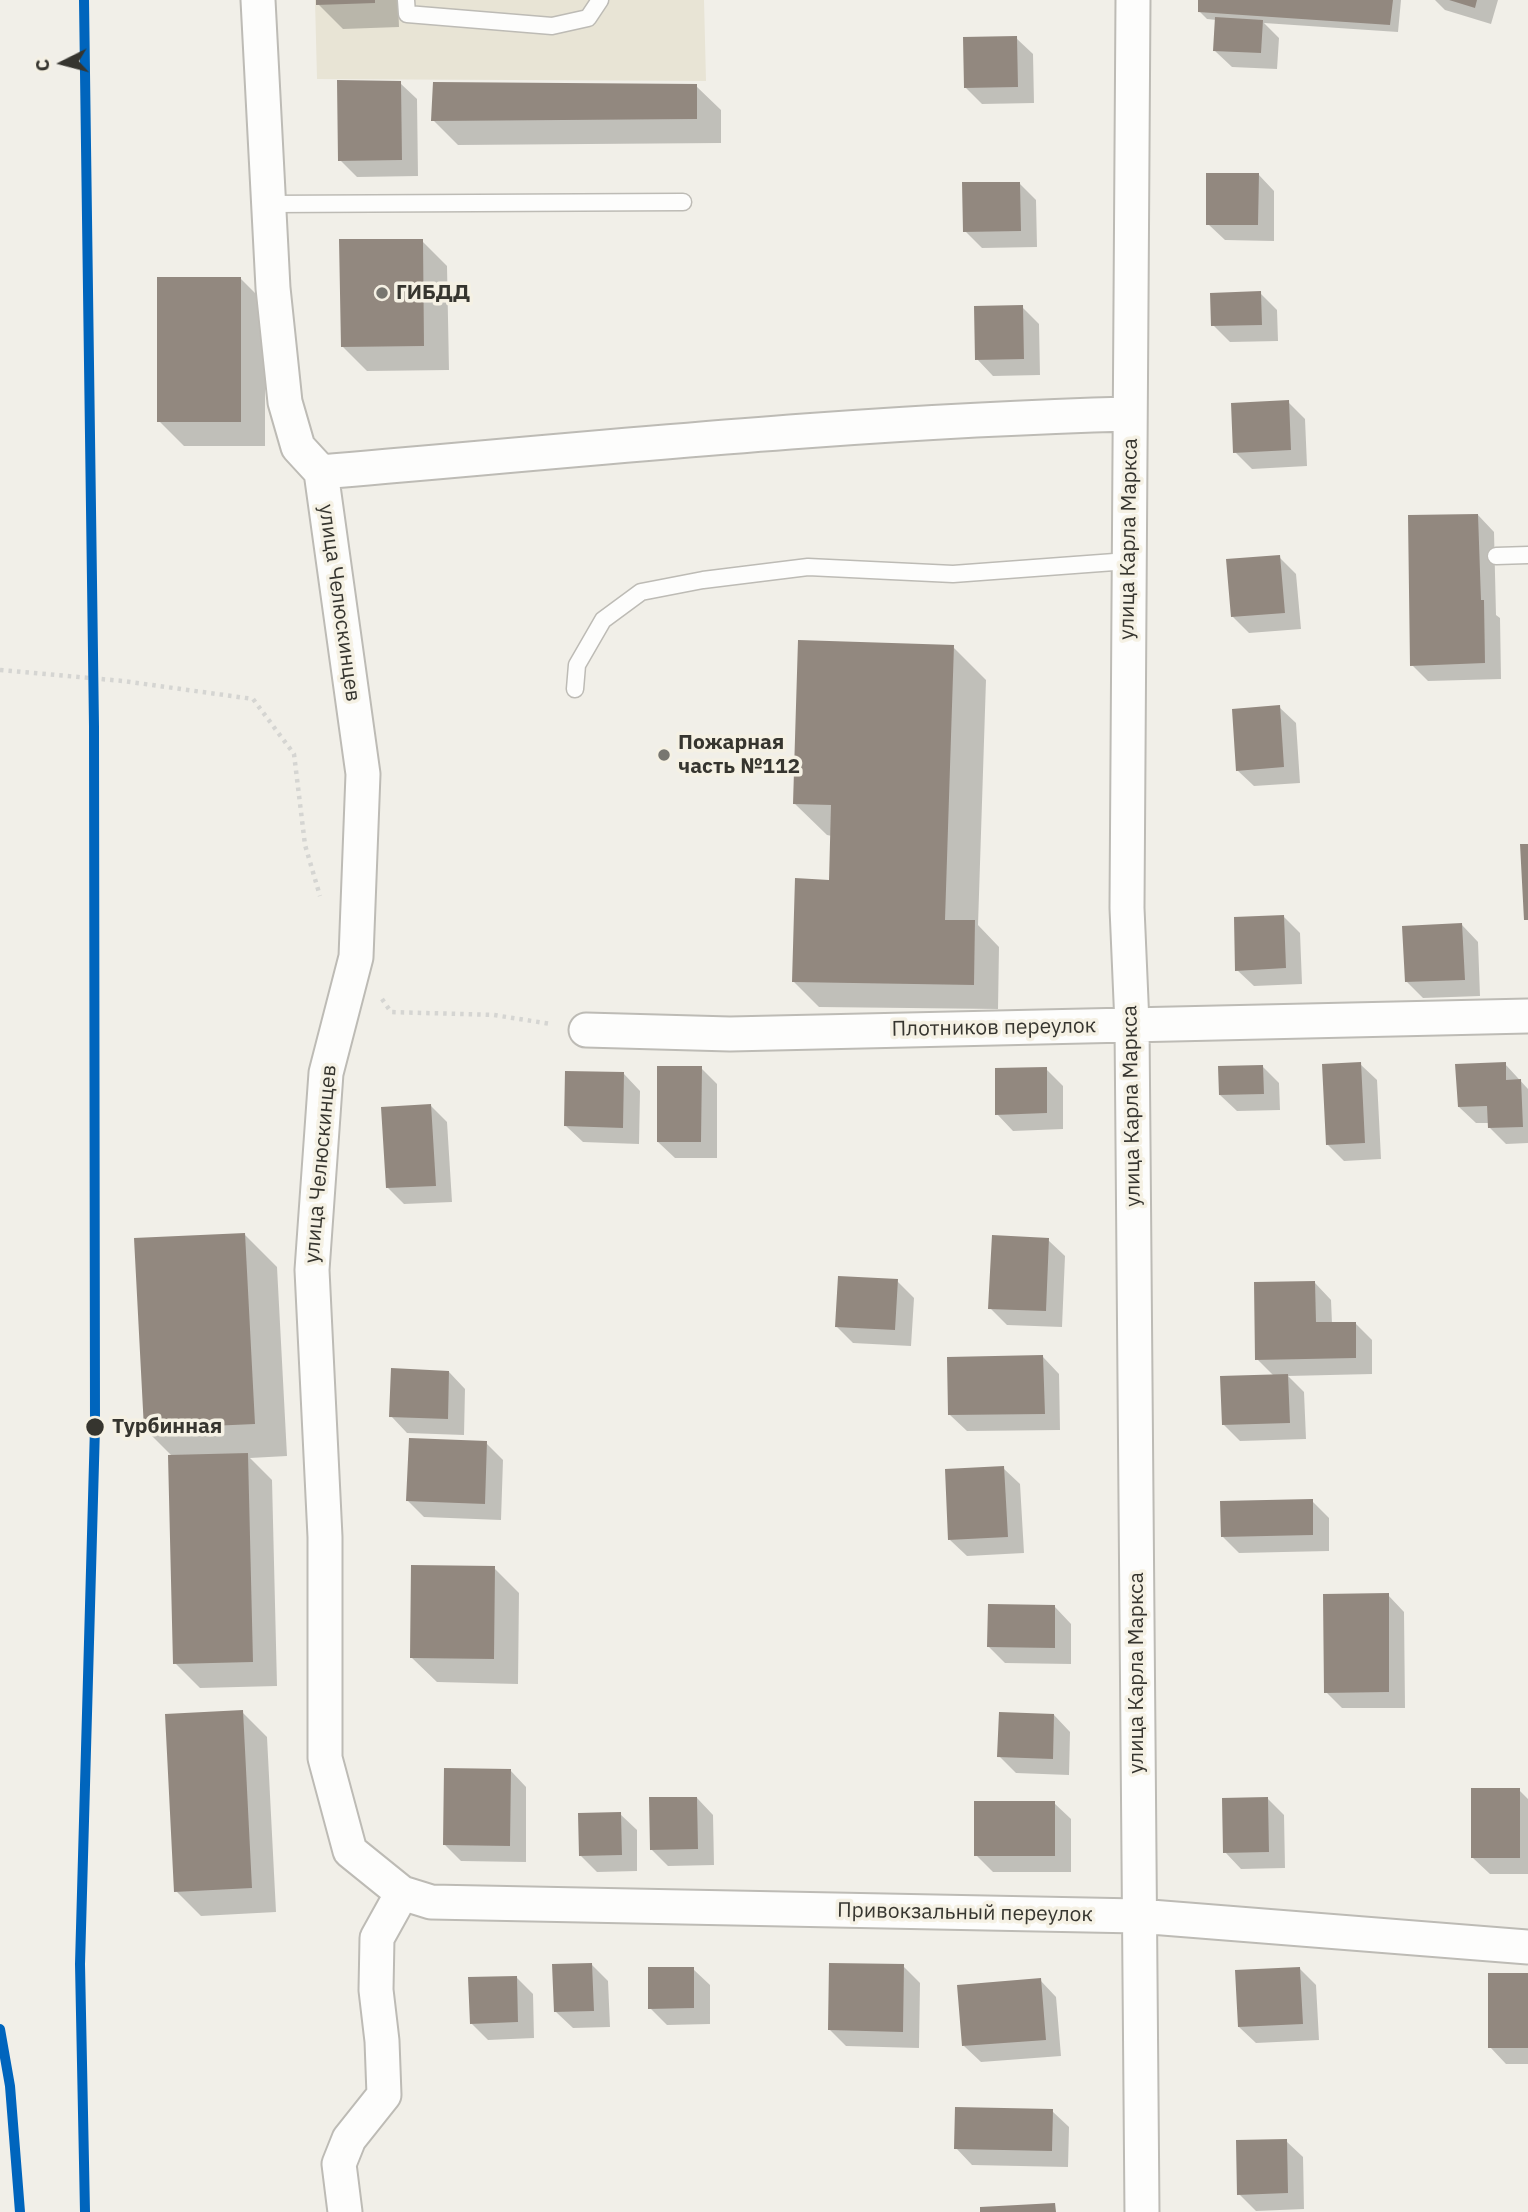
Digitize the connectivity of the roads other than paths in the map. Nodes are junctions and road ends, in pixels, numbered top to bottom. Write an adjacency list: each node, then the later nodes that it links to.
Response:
1 (258, 0): 6 (street)
2 (406, 0): 3 (lane)
3 (600, 0)
4 (1133, 0): 7 (street, улица Карла Маркса)
5 (683, 202): 6 (lane)
6 (269, 204): 8 (street)
7 (1130, 414): 8 (street); 11 (street, улица Карла Маркса)
8 (321, 472): 16 (street, улица Челюскинцев)
9 (1528, 555): 10 (lane)
10 (1496, 556)
11 (1128, 561): 12 (lane); 14 (street, улица Карла Маркса)
12 (575, 689)
13 (1528, 1016): 14 (street, Плотников переулок)
14 (1132, 1024): 15 (street, Плотников переулок); 17 (street, улица Карла Маркса)
15 (586, 1030)
16 (402, 1893): 17 (street, Привокзальный переулок); 19 (street)
17 (1138, 1916): 18 (street, Привокзальный переулок); 20 (street, улица Карла Маркса)
18 (1528, 1947)
19 (345, 2212)
20 (1142, 2212)

